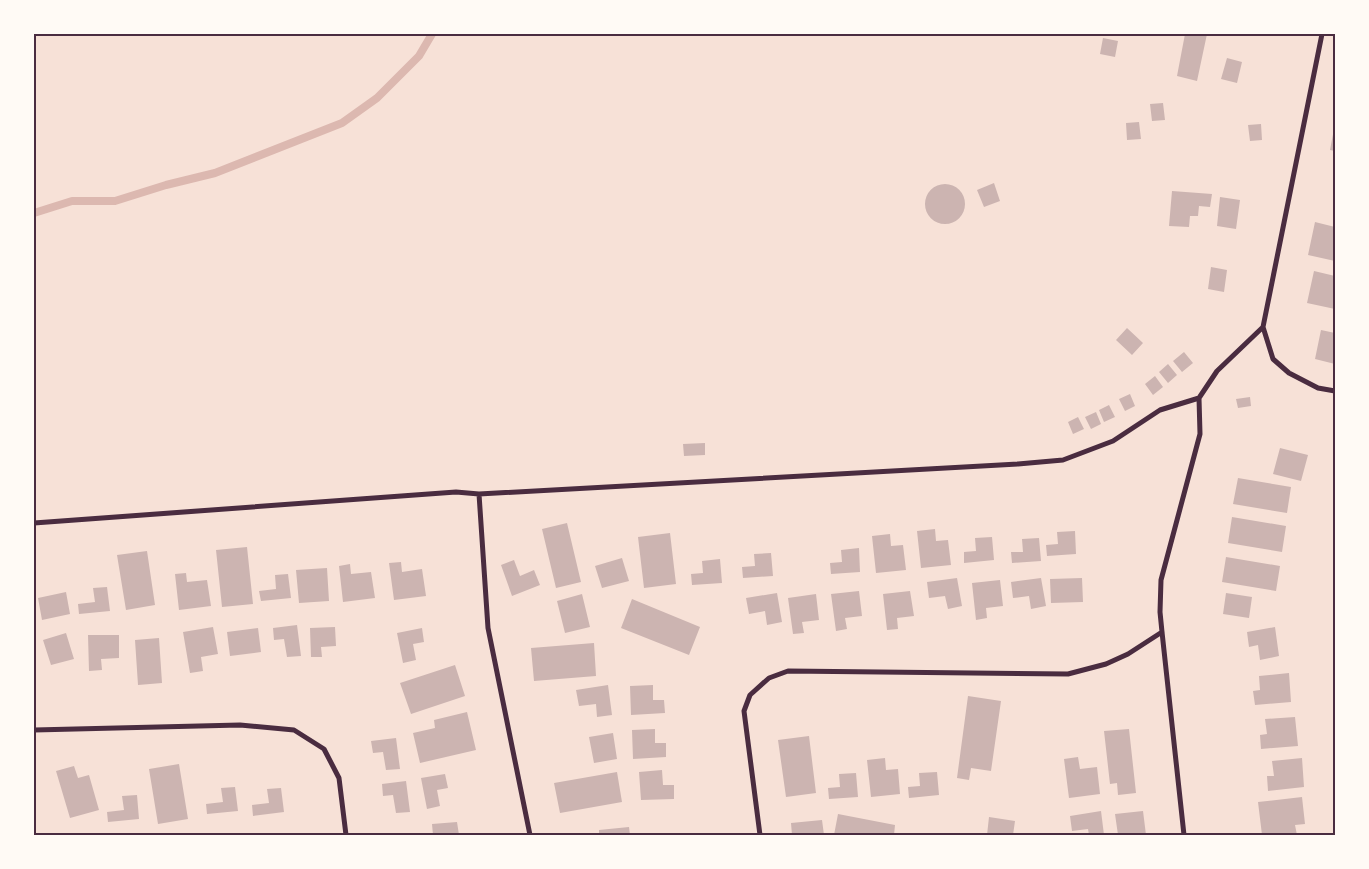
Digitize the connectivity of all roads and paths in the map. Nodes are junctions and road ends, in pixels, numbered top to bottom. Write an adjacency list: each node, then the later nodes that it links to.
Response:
1 (1322, 34): 2 (street)
2 (1263, 327): 3 (street); 4 (street)
3 (1335, 391)
4 (1199, 398): 5 (street); 7 (street)
5 (479, 494): 6 (street); 10 (street)
6 (34, 523)
7 (1162, 632): 11 (street); 12 (street)
8 (34, 730): 9 (street)
9 (346, 835)
10 (530, 835)
11 (760, 835)
12 (1184, 835)

